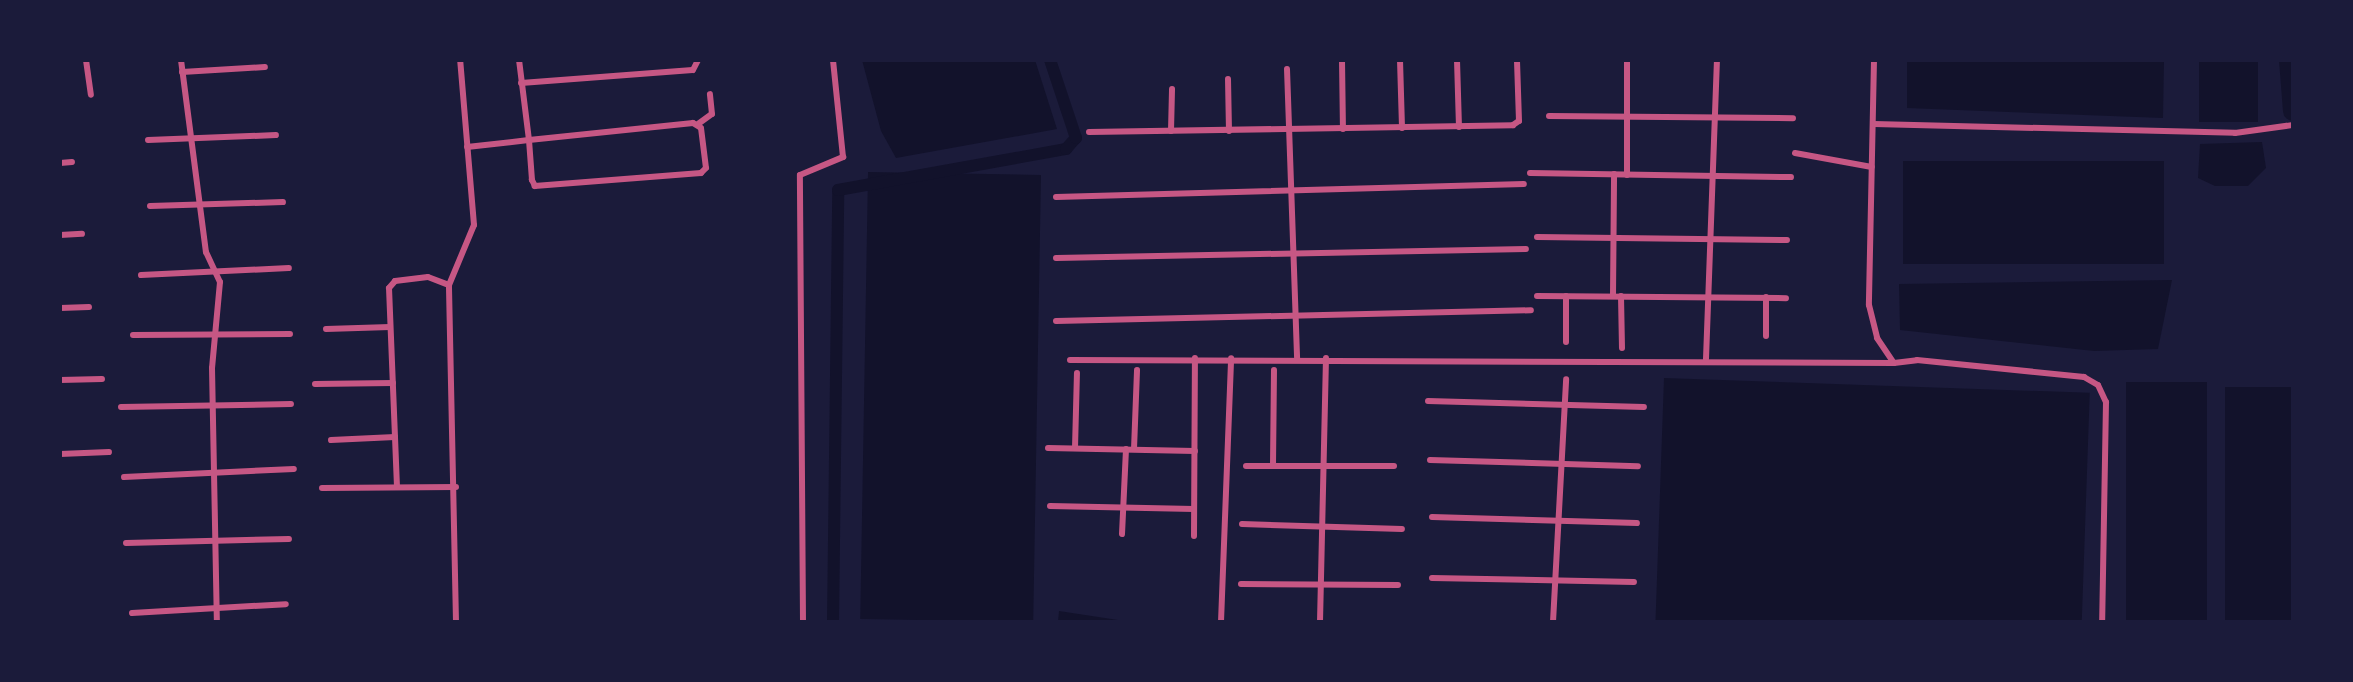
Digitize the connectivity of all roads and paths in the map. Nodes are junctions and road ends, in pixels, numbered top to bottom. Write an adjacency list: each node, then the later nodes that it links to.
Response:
1 (86, 60): 21 (street)
2 (181, 60): 16 (street)
3 (460, 60): 40 (street)
4 (519, 60): 18 (street)
5 (698, 60): 18 (street)
6 (833, 60): 155 (street)
7 (1342, 60): 31 (street)
8 (1400, 60): 30 (street)
9 (1457, 60): 29 (street)
10 (1517, 60): 29 (street)
11 (1627, 60): 23 (street)
12 (1717, 60): 24 (street)
13 (1874, 60): 27 (street)
14 (265, 67): 16 (street)
15 (1287, 69): 32 (street)
16 (182, 72): 37 (street)
17 (1228, 79): 34 (street)
18 (521, 83): 39 (street)
19 (1172, 89): 33 (street)
20 (710, 94): 26 (street)
21 (91, 95)
22 (1549, 116): 23 (street)
23 (1627, 116): 24 (street); 47 (street)
24 (1717, 117): 25 (street); 48 (street)
25 (1793, 118)
26 (698, 124): 39 (street); 39 (street)
27 (1874, 124): 28 (street); 44 (street)
28 (2293, 125)
29 (1459, 127): 30 (street)
30 (1402, 128): 31 (street)
31 (1343, 129): 32 (street)
32 (1289, 130): 34 (street); 51 (street)
33 (1171, 131): 34 (street); 35 (street)
34 (1229, 131)
35 (1089, 132)
36 (276, 135): 37 (street)
37 (190, 138): 38 (street); 54 (street)
38 (148, 140)
39 (529, 140): 40 (street)
40 (467, 147): 68 (street)
41 (1795, 153): 44 (street)
42 (72, 162): 43 (street)
43 (60, 163)
44 (1872, 167): 94 (street)
45 (1530, 173): 46 (street)
46 (1614, 174): 47 (street); 59 (street)
47 (1627, 175): 48 (street)
48 (1712, 175): 49 (street); 60 (street)
49 (1791, 177)
50 (1524, 184): 51 (street)
51 (1292, 189): 52 (street); 63 (street)
52 (1056, 197)
53 (283, 202): 54 (street)
54 (199, 205): 55 (street); 66 (street)
55 (150, 206)
56 (82, 234): 57 (street)
57 (60, 235)
58 (1537, 237): 59 (street)
59 (1614, 237): 60 (street); 71 (street)
60 (1709, 238): 61 (street); 72 (street)
61 (1787, 240)
62 (1526, 249): 63 (street)
63 (1293, 251): 64 (street); 78 (street)
64 (1056, 258)
65 (289, 268): 66 (street)
66 (214, 269): 67 (street); 84 (street)
67 (141, 275)
68 (449, 285): 80 (street); 128 (street)
69 (1537, 296): 70 (street)
70 (1566, 296): 71 (street); 86 (street)
71 (1617, 296): 72 (street); 87 (street)
72 (1708, 297): 73 (street); 92 (street)
73 (1766, 297): 74 (street); 85 (street)
74 (1786, 298)
75 (89, 307): 76 (street)
76 (60, 308)
77 (1531, 310): 78 (street)
78 (1295, 315): 79 (street); 90 (street)
79 (1056, 321)
80 (390, 327): 81 (street); 101 (street)
81 (326, 329)
82 (290, 334): 84 (street)
83 (133, 335): 84 (street)
84 (214, 335): 106 (street)
85 (1766, 336)
86 (1566, 342)
87 (1622, 348)
88 (1195, 358): 89 (street); 93 (street); 114 (street)
89 (1231, 358): 90 (street); 156 (street)
90 (1297, 358): 91 (street)
91 (1326, 358): 92 (street); 121 (street)
92 (1706, 359): 94 (street)
93 (1070, 360)
94 (1894, 363): 159 (street)
95 (1137, 370): 113 (street)
96 (1274, 370): 119 (street)
97 (1077, 373): 112 (street)
98 (102, 379): 100 (street)
99 (1566, 379): 105 (street)
100 (60, 380)
101 (393, 383): 102 (street); 109 (street)
102 (315, 384)
103 (1428, 401): 105 (street)
104 (291, 404): 106 (street)
105 (1564, 404): 108 (street); 118 (street)
106 (213, 406): 107 (street); 125 (street)
107 (121, 407)
108 (1644, 407)
109 (395, 437): 110 (street); 127 (street)
110 (331, 440)
111 (1048, 448): 112 (street)
112 (1075, 448): 113 (street)
113 (1130, 449): 114 (street); 131 (street)
114 (1195, 451): 132 (street)
115 (109, 452): 116 (street)
116 (60, 454)
117 (1430, 460): 118 (street)
118 (1561, 464): 123 (street); 134 (street)
119 (1273, 465): 120 (street); 121 (street)
120 (1246, 466)
121 (1323, 466): 122 (street); 137 (street)
122 (1394, 466)
123 (1638, 466)
124 (294, 469): 125 (street)
125 (216, 473): 126 (street); 142 (street)
126 (124, 477)
127 (397, 487): 128 (street); 129 (street)
128 (456, 487): 154 (street)
129 (322, 488)
130 (1050, 506): 131 (street)
131 (1124, 508): 132 (street); 139 (street)
132 (1194, 509): 140 (street)
133 (1432, 517): 134 (street)
134 (1558, 522): 135 (street); 145 (street)
135 (1637, 523)
136 (1242, 524): 137 (street)
137 (1322, 527): 138 (street); 148 (street)
138 (1402, 529)
139 (1122, 534)
140 (1194, 536)
141 (289, 539): 142 (street)
142 (218, 542): 143 (street); 151 (street)
143 (126, 543)
144 (1432, 578): 145 (street)
145 (1555, 579): 146 (street); 158 (street)
146 (1634, 582)
147 (1241, 584): 148 (street)
148 (1321, 585): 149 (street); 157 (street)
149 (1398, 585)
150 (286, 604): 151 (street)
151 (216, 609): 152 (street); 153 (street)
152 (132, 613)
153 (217, 622)
154 (456, 622)
155 (803, 622)
156 (1221, 622)
157 (1320, 622)
158 (1553, 622)
159 (2102, 622)

